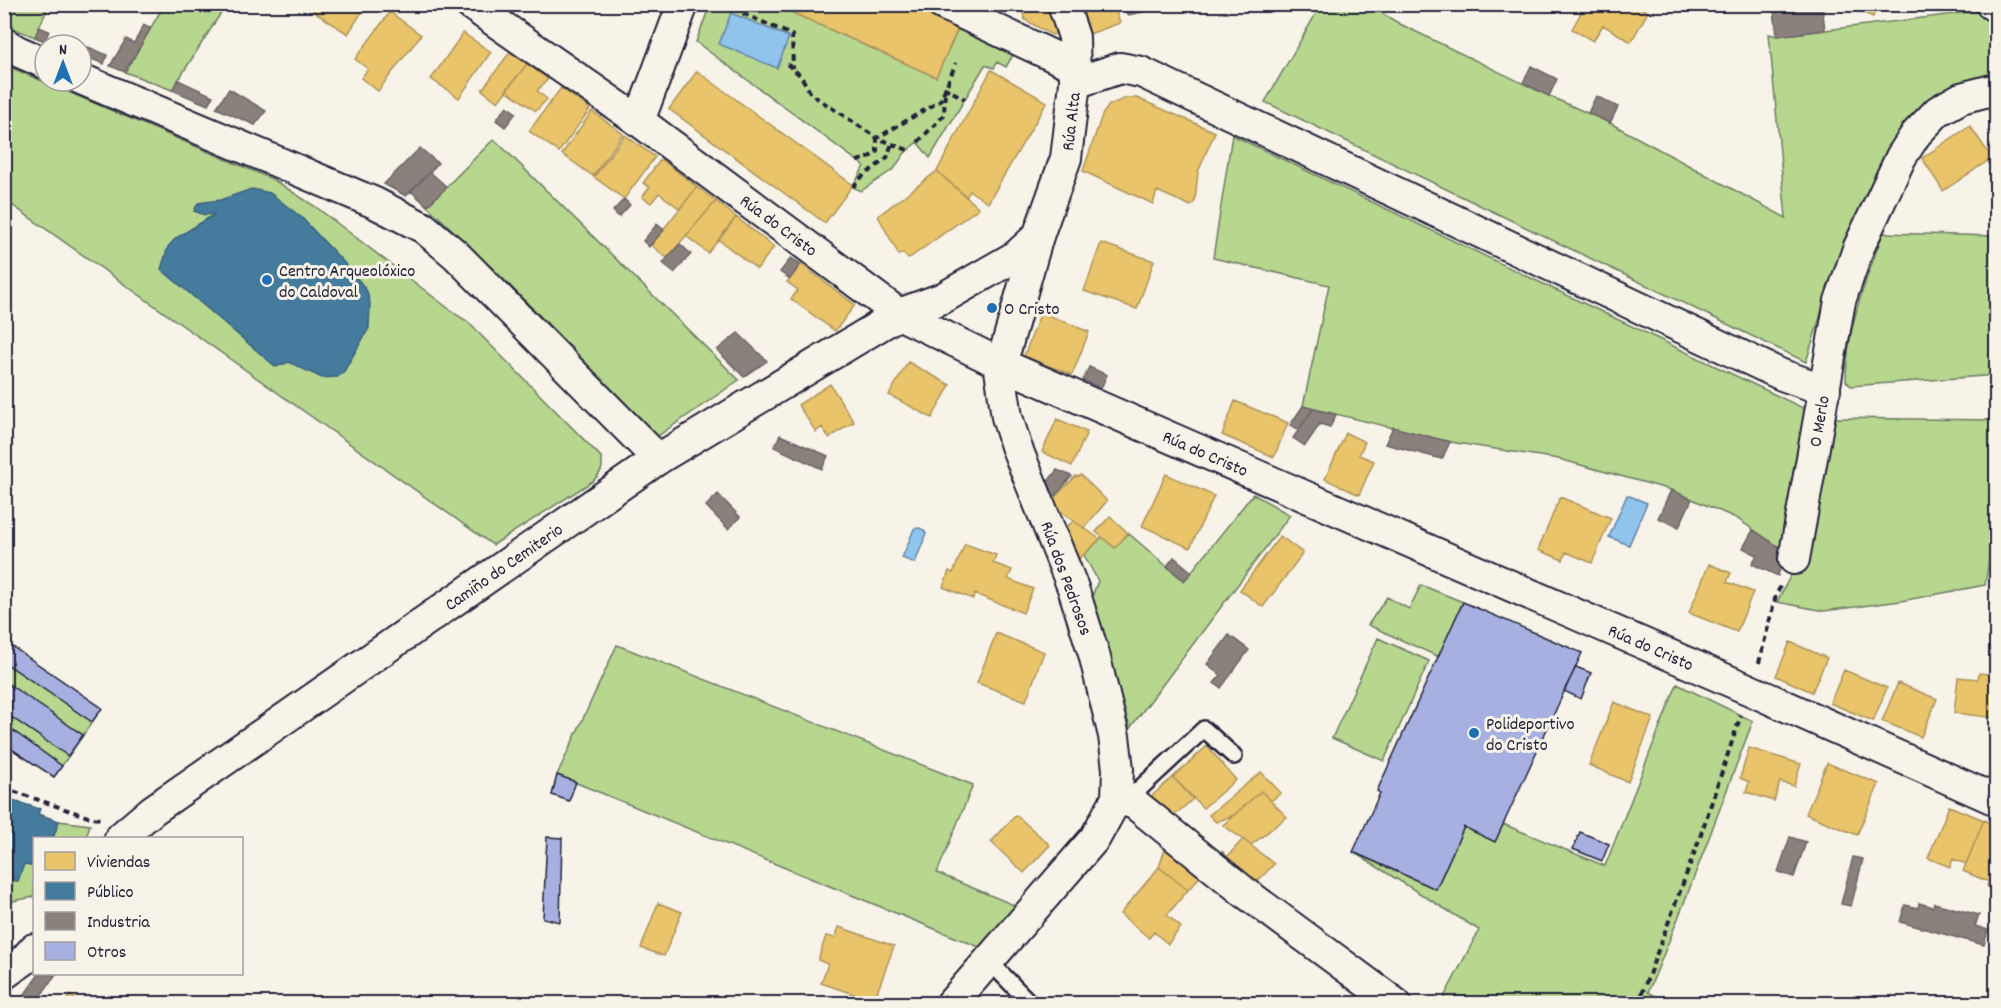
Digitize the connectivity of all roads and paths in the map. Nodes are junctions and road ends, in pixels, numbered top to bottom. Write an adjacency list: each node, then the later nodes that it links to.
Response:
1 (470, 4): 18 (street, Rúa do Cristo)
2 (683, 4): 18 (street)
3 (738, 4): 12 (path)
4 (942, 4): 13 (street)
5 (1063, 4): 13 (street, Rúa Alta)
6 (1991, 4): 7 (street)
7 (1996, 7)
8 (4, 43): 9 (street)
9 (33, 58)
10 (956, 63): 15 (path)
11 (788, 64): 12 (path)
12 (793, 68): 19 (path)
13 (1074, 74): 25 (street, Rúa Alta); 28 (street)
14 (93, 84): 29 (street)
15 (945, 88): 17 (path); 19 (path); 20 (path)
16 (1996, 89): 28 (street, O Merlo)
17 (965, 99)
18 (639, 121): 26 (street, Rúa do Cristo)
19 (877, 138): 21 (path); 23 (path)
20 (918, 142)
21 (892, 143): 22 (path); 24 (path)
22 (908, 150)
23 (857, 160)
24 (853, 187)
25 (1038, 236): 26 (street, Rúa Alta); 27 (street, Rúa Alta)
26 (899, 314): 27 (street, Rúa do Cristo); 29 (street, Camiño do Cemiterio)
27 (999, 363): 31 (street, Rúa do Cristo); 34 (street, Rúa dos Pedrosos)
28 (1826, 390): 30 (street, O Merlo)
29 (658, 459): 36 (street, Camiño do Cemiterio)
30 (1794, 559): 31 (path)
31 (1750, 690): 35 (street, Rúa do Cristo); 43 (path)
32 (1234, 756): 34 (lane)
33 (4, 788): 36 (path)
34 (1117, 798): 38 (street, Rúa dos Pedrosos); 42 (street)
35 (1996, 800)
36 (113, 829)
37 (33, 950): 39 (street)
38 (989, 960): 40 (street, Rúa dos Pedrosos); 41 (lane)
39 (4, 974)
40 (951, 1004)
41 (1031, 1004)
42 (1396, 1004)
43 (1638, 1004)

